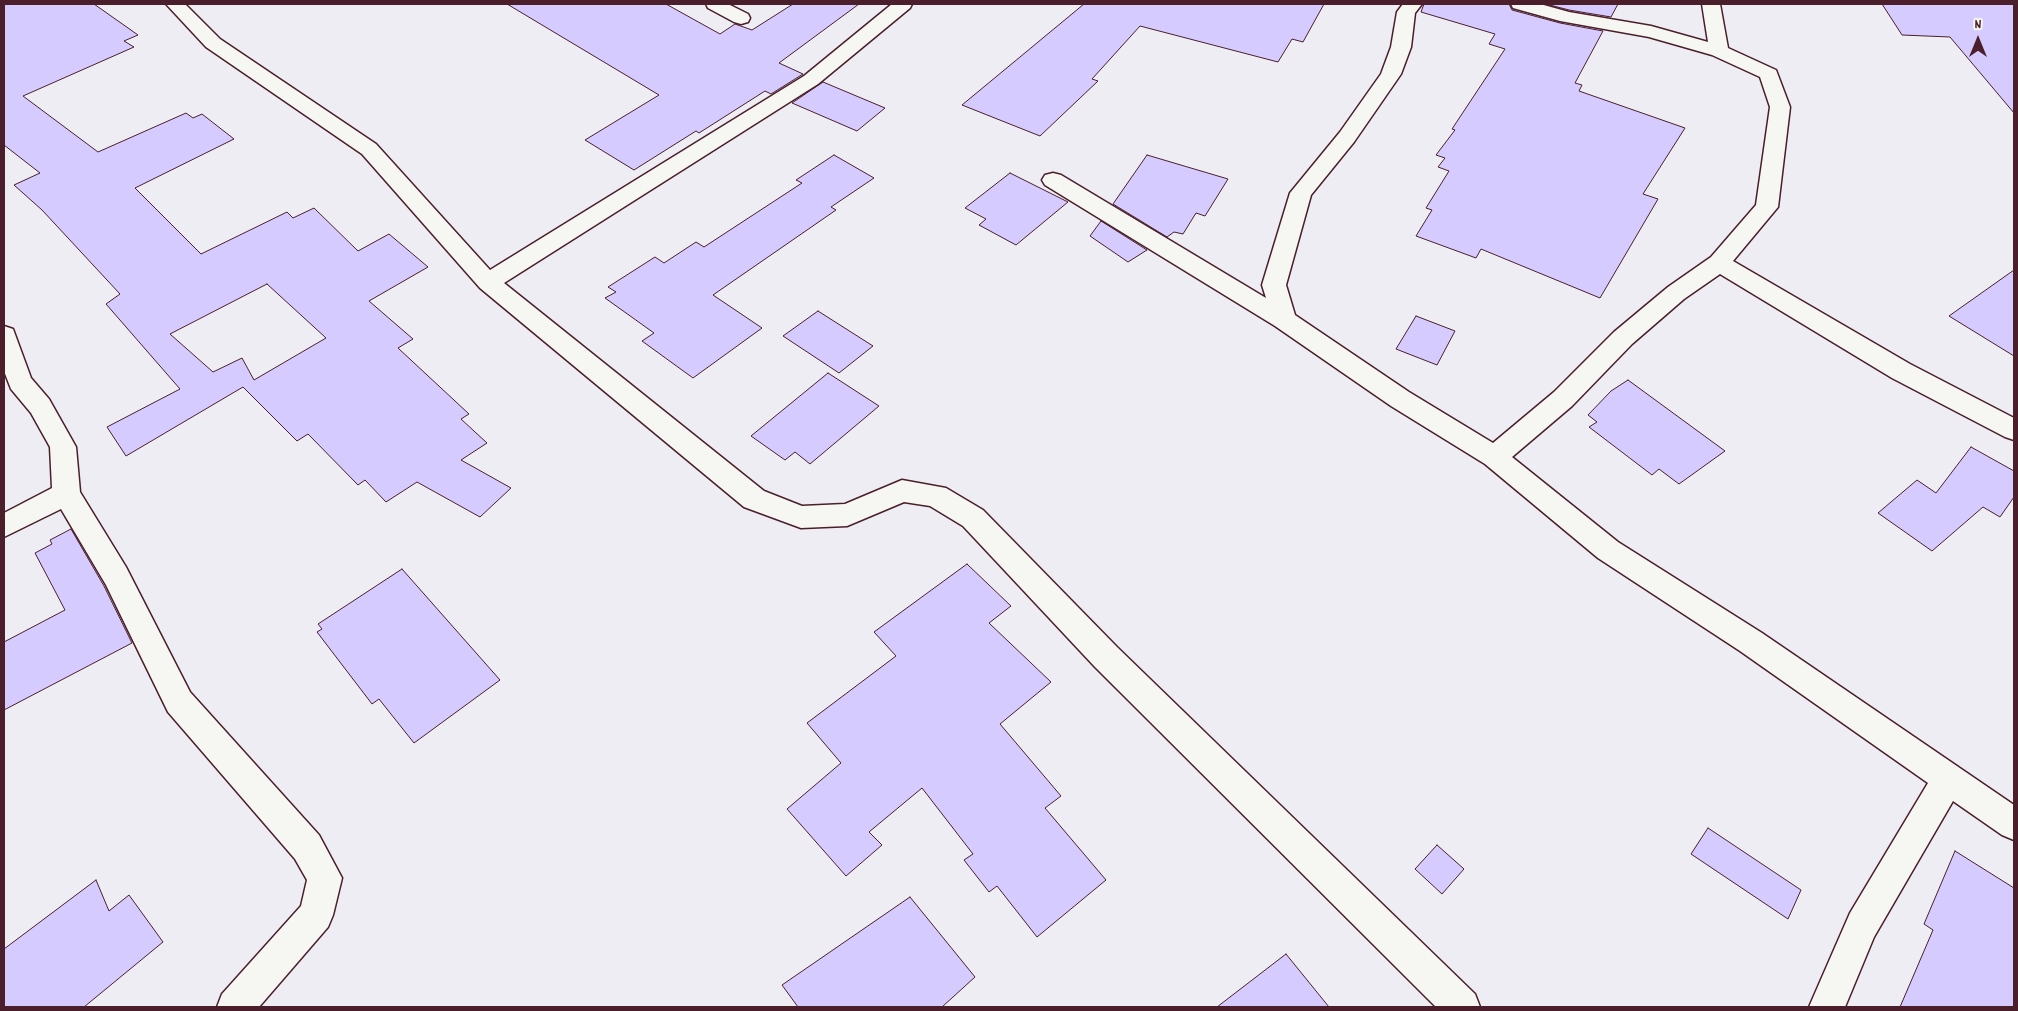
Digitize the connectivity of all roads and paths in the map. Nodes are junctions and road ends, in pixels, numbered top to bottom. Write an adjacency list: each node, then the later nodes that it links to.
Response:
1 (175, 4): 11 (street)
2 (715, 4): 7 (street)
3 (902, 4): 11 (street)
4 (1413, 4): 12 (street)
5 (1520, 4): 8 (street)
6 (1711, 4): 8 (street)
7 (741, 18)
8 (1719, 50): 10 (street)
9 (1052, 180): 12 (street)
10 (1719, 263): 14 (street); 15 (street)
11 (488, 282): 21 (street)
12 (1284, 320): 15 (street)
13 (4, 335): 16 (street)
14 (2014, 430)
15 (1494, 457): 18 (street)
16 (66, 494): 17 (street); 20 (street)
17 (4, 526)
18 (1948, 778): 19 (street); 22 (street)
19 (2014, 824)
20 (235, 1007)
21 (1462, 1007)
22 (1827, 1007)

